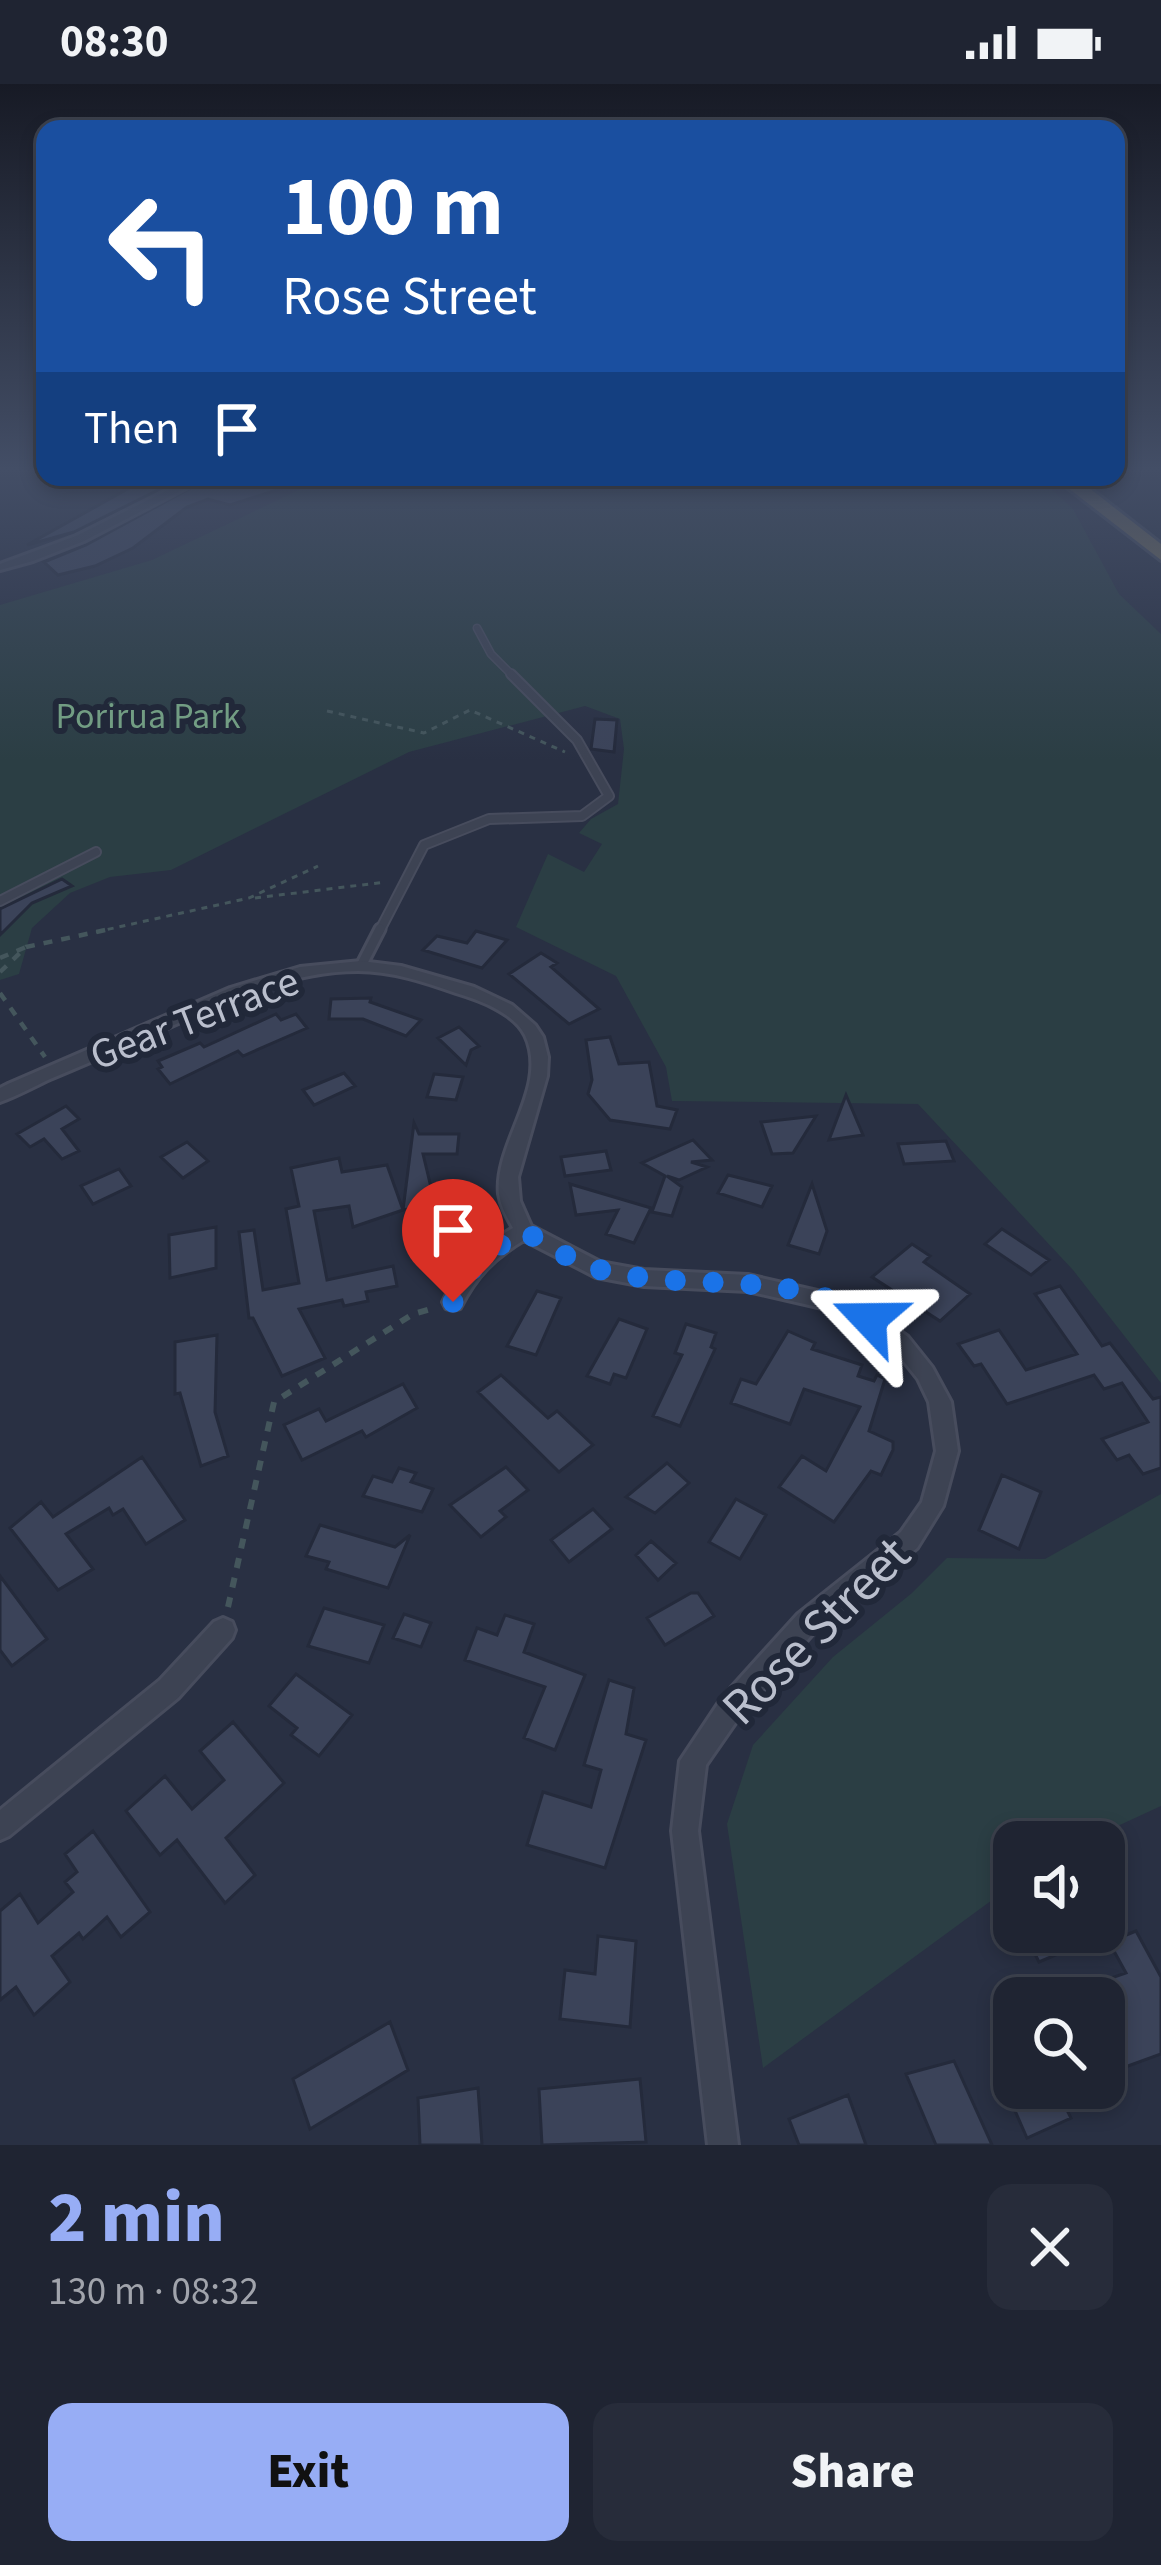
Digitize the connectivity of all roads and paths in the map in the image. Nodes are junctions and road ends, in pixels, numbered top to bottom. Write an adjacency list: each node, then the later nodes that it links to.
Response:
1 (477, 628): 3 (lane)
2 (326, 711): 3 (path)
3 (588, 760): 6 (lane)
4 (96, 852): 8 (lane)
5 (318, 866): 7 (path)
6 (406, 879): 7 (path); 11 (lane)
7 (249, 898): 9 (path)
8 (0, 901)
9 (26, 947): 10 (path); 12 (path)
10 (0, 958)
11 (361, 966): 14 (street, Gear Terrace); 16 (street, Gear Terrace)
12 (0, 972)
13 (0, 994): 14 (path)
14 (54, 1071): 15 (street, Gear Terrace)
15 (0, 1096)
16 (524, 1231): 17 (street); 20 (street, Rose Street)
17 (453, 1302): 18 (path)
18 (223, 1630): 19 (street)
19 (0, 1827)
20 (723, 2145)

